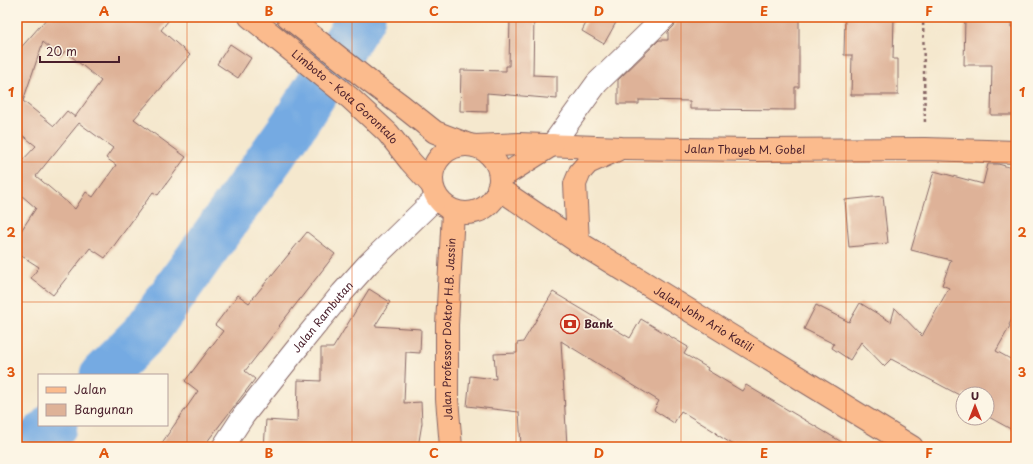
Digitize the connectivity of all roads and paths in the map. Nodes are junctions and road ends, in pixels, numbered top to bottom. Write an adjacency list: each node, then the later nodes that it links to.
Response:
1 (250, 17): 11 (main road, Limboto - Kota Gorontalo)
2 (665, 17): 6 (street)
3 (923, 17): 8 (path)
4 (290, 19): 5 (main road)
5 (472, 145): 6 (main road, Jalan Thayeb M. Gobel); 10 (main road); 11 (main road)
6 (552, 145): 7 (main road, Jalan Thayeb M. Gobel); 10 (main road)
7 (622, 148): 8 (main road, Jalan Thayeb M. Gobel); 13 (main road)
8 (926, 149): 9 (main road, Jalan Thayeb M. Gobel)
9 (1016, 152)
10 (499, 183): 12 (main road); 13 (main road, Jalan John Ario Katili)
11 (434, 191): 12 (main road); 14 (street, Jalan Rambutan)
12 (453, 212): 15 (main road, Jalan Professor Doktor H.B. Jassin)
13 (578, 242): 16 (main road, Jalan John Ario Katili)
14 (223, 447)
15 (451, 447)
16 (912, 447)

